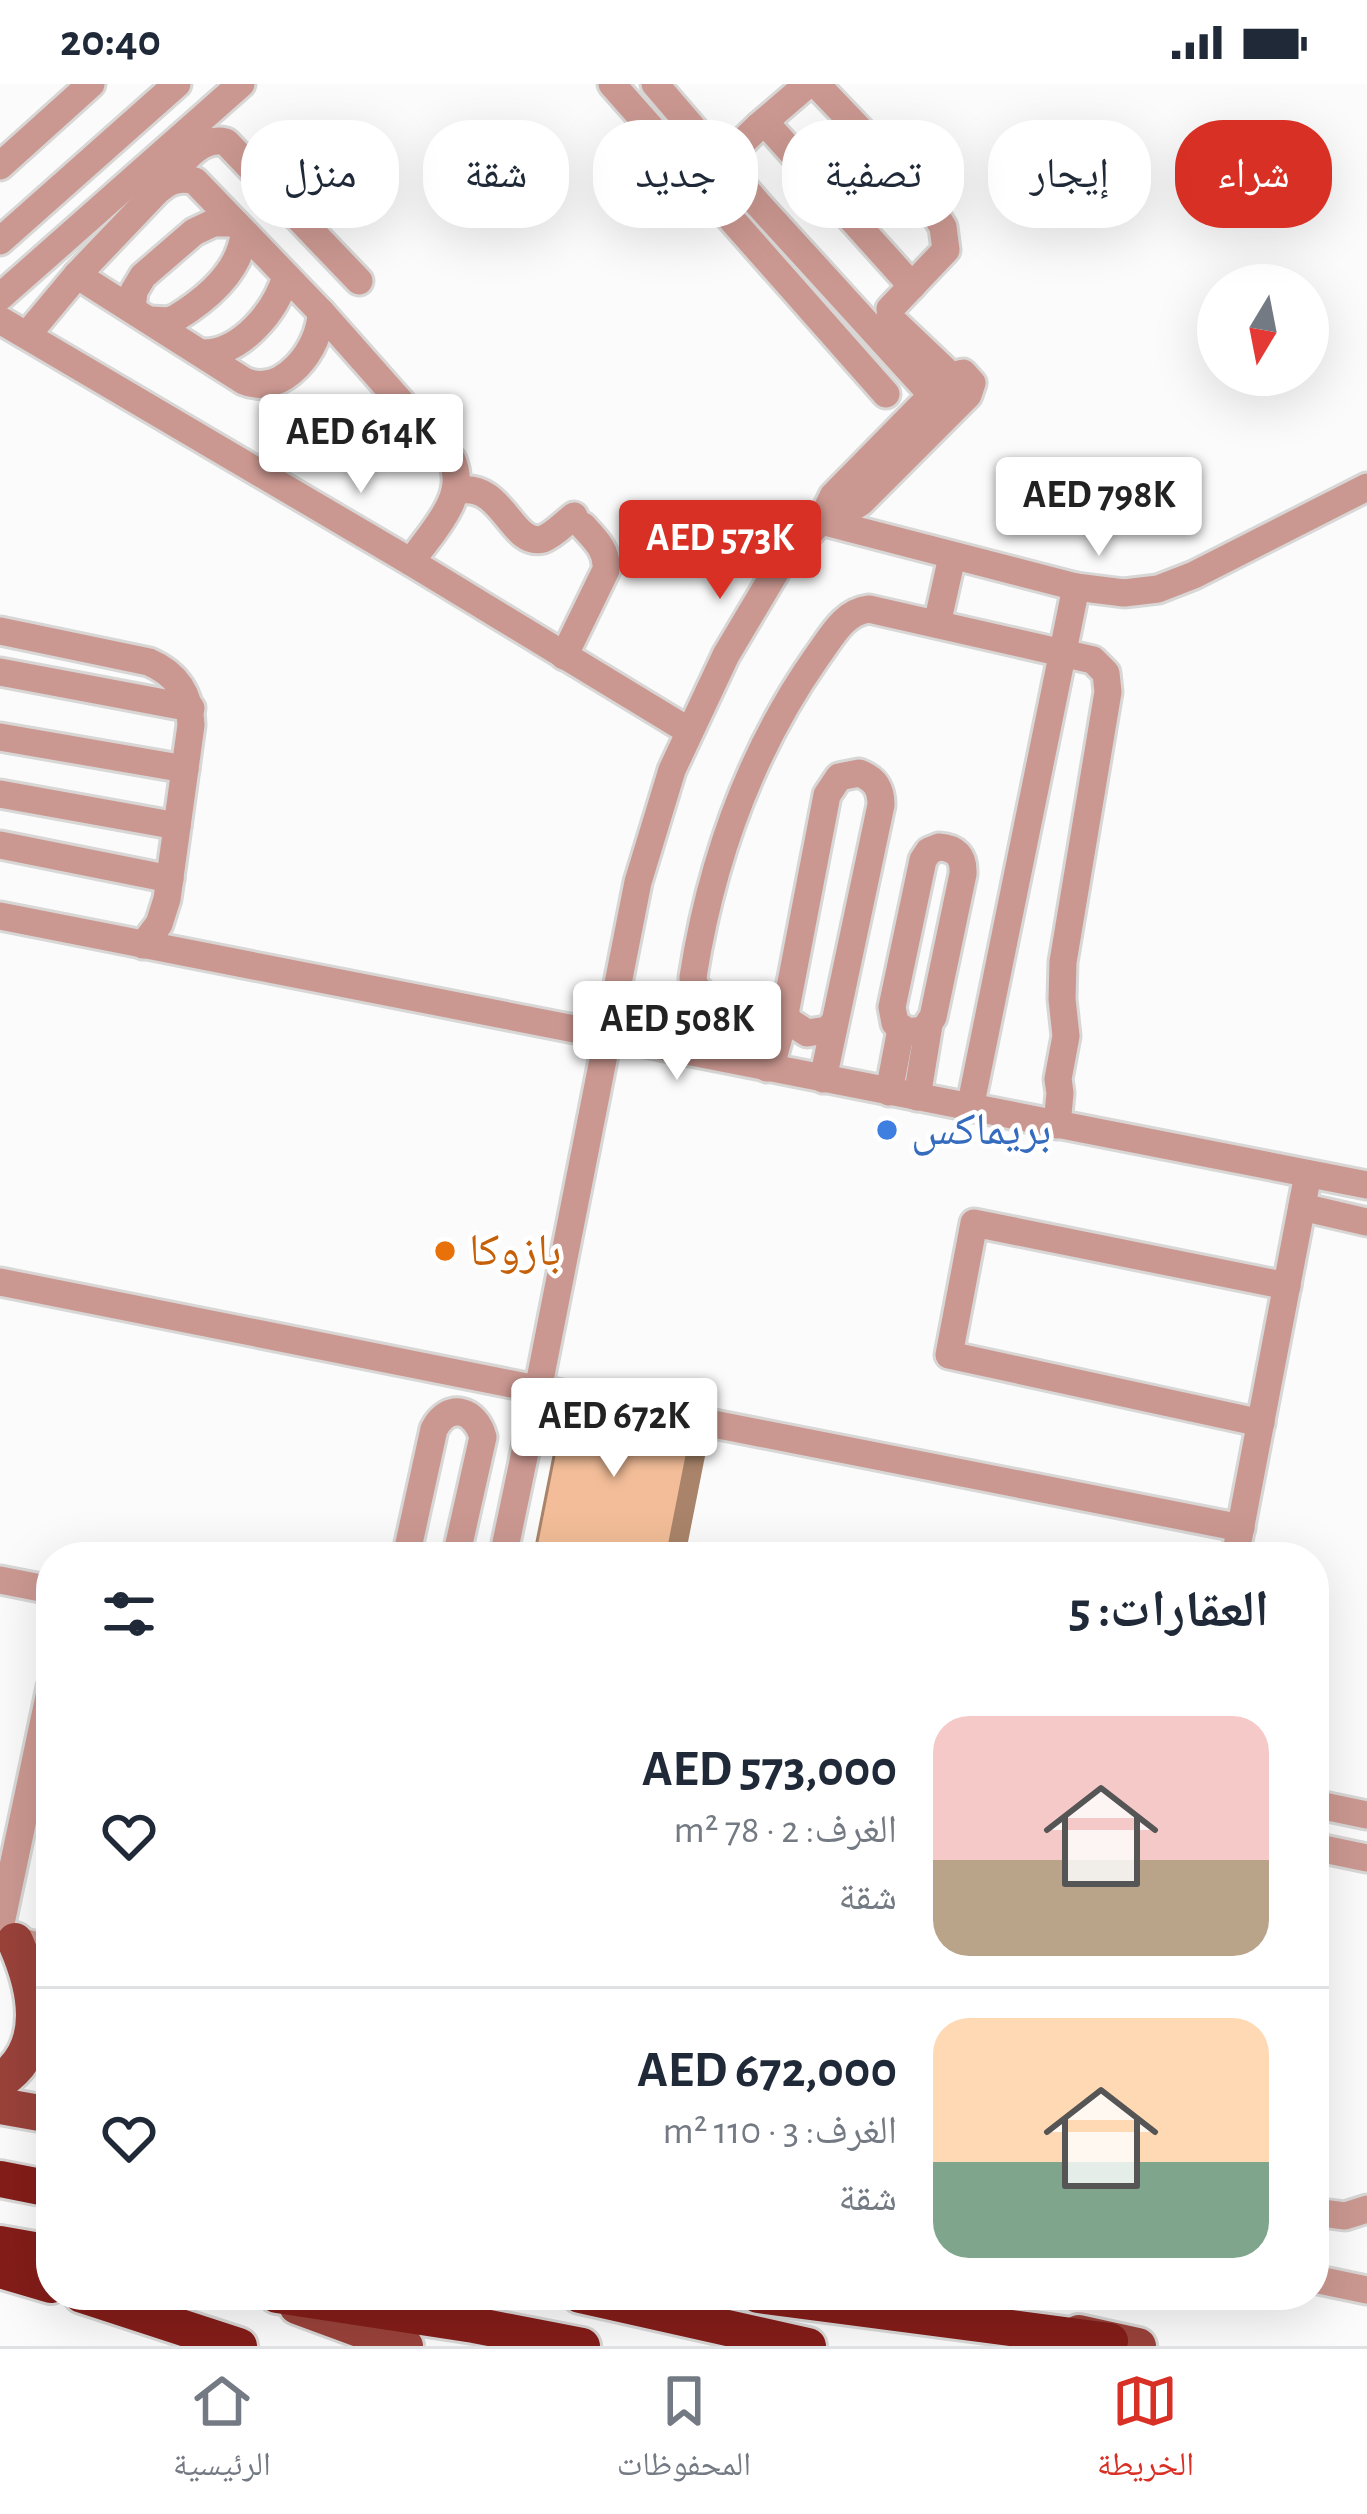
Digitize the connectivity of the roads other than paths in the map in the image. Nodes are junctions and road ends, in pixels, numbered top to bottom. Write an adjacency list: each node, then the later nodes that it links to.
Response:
1 (91, 84): 9 (street)
2 (177, 84): 13 (street)
3 (241, 84): 18 (street)
4 (612, 84): 25 (street)
5 (655, 84): 7 (street)
6 (812, 84): 8 (street); 17 (street)
7 (686, 120)
8 (759, 126): 17 (street)
9 (0, 166)
10 (159, 189): 12 (street); 14 (street); 16 (street)
11 (758, 199): 24 (street)
12 (240, 228): 15 (street); 20 (street); 20 (street)
13 (0, 241)
14 (77, 275): 20 (street); 22 (street)
15 (286, 276): 19 (street); 23 (street)
16 (359, 281)
17 (912, 286): 24 (street)
18 (0, 297)
19 (321, 312): 23 (street); 27 (street)
20 (141, 315): 23 (street)
21 (0, 320): 22 (street)
22 (27, 334): 30 (street)
23 (202, 353)
24 (941, 385): 28 (street); 28 (street)
25 (886, 394)
26 (1367, 487): 31 (street)
27 (457, 491): 30 (street); 35 (street)
28 (821, 521): 29 (street); 38 (street)
29 (952, 557): 31 (street); 32 (street)
30 (411, 562): 35 (street)
31 (1076, 587): 34 (street)
32 (937, 624): 34 (street); 47 (street)
33 (0, 631): 37 (street)
34 (1063, 652): 58 (street); 59 (street)
35 (565, 656): 38 (street)
36 (0, 673): 37 (street)
37 (191, 708): 40 (street)
38 (688, 731): 52 (street)
39 (0, 737): 40 (street)
40 (185, 769): 42 (street)
41 (0, 794): 42 (street)
42 (177, 826): 44 (street)
43 (0, 845): 44 (street)
44 (170, 878): 46 (street)
45 (0, 916): 46 (street)
46 (143, 945): 52 (street)
47 (713, 998): 48 (street); 53 (street); 54 (street)
48 (785, 1014): 49 (street); 49 (street); 55 (street)
49 (835, 1023): 56 (street)
50 (929, 1024): 51 (street); 51 (street); 57 (street)
51 (901, 1028): 57 (street)
52 (608, 1038): 53 (street); 66 (street)
53 (681, 1052): 54 (street)
54 (710, 1057): 55 (street)
55 (766, 1068): 56 (street)
56 (823, 1079): 57 (street)
57 (903, 1095): 58 (street)
58 (970, 1108): 59 (street)
59 (1049, 1123): 60 (street)
60 (1308, 1174): 61 (street); 62 (street)
61 (1367, 1185)
62 (1302, 1208): 63 (street); 65 (street)
63 (1367, 1222)
64 (0, 1282): 66 (street)
65 (1287, 1286): 67 (street); 67 (street)
66 (538, 1390): 68 (street); 71 (street)
67 (1261, 1423): 68 (street)
68 (1241, 1528): 72 (street)
69 (409, 1542): 70 (street)
70 (459, 1542)
71 (503, 1542)
72 (1238, 1542)
73 (0, 1580): 74 (street)
74 (36, 1587)
75 (36, 1795): 80 (street)
76 (1329, 1807): 77 (street)
77 (1367, 1816)
78 (1329, 1852): 79 (street)
79 (1360, 1865)
80 (16, 1939): 81 (main road)
81 (0, 2081)
82 (0, 2106): 83 (main road)
83 (36, 2112)
84 (0, 2179): 85 (highway)
85 (36, 2185)
86 (1329, 2215): 87 (street)
87 (1363, 2215)
88 (0, 2244): 89 (highway)
89 (36, 2250)
90 (0, 2270): 91 (highway)
91 (36, 2281)
92 (1329, 2282): 93 (street)
93 (1367, 2290)
94 (128, 2310): 101 (highway)
95 (306, 2310): 102 (main road)
96 (376, 2310): 103 (highway)
97 (647, 2310): 104 (highway)
98 (872, 2310): 100 (highway)
99 (982, 2310): 100 (main road)
100 (1124, 2343)
101 (239, 2346)
102 (405, 2346)
103 (582, 2346)
104 (808, 2346)

